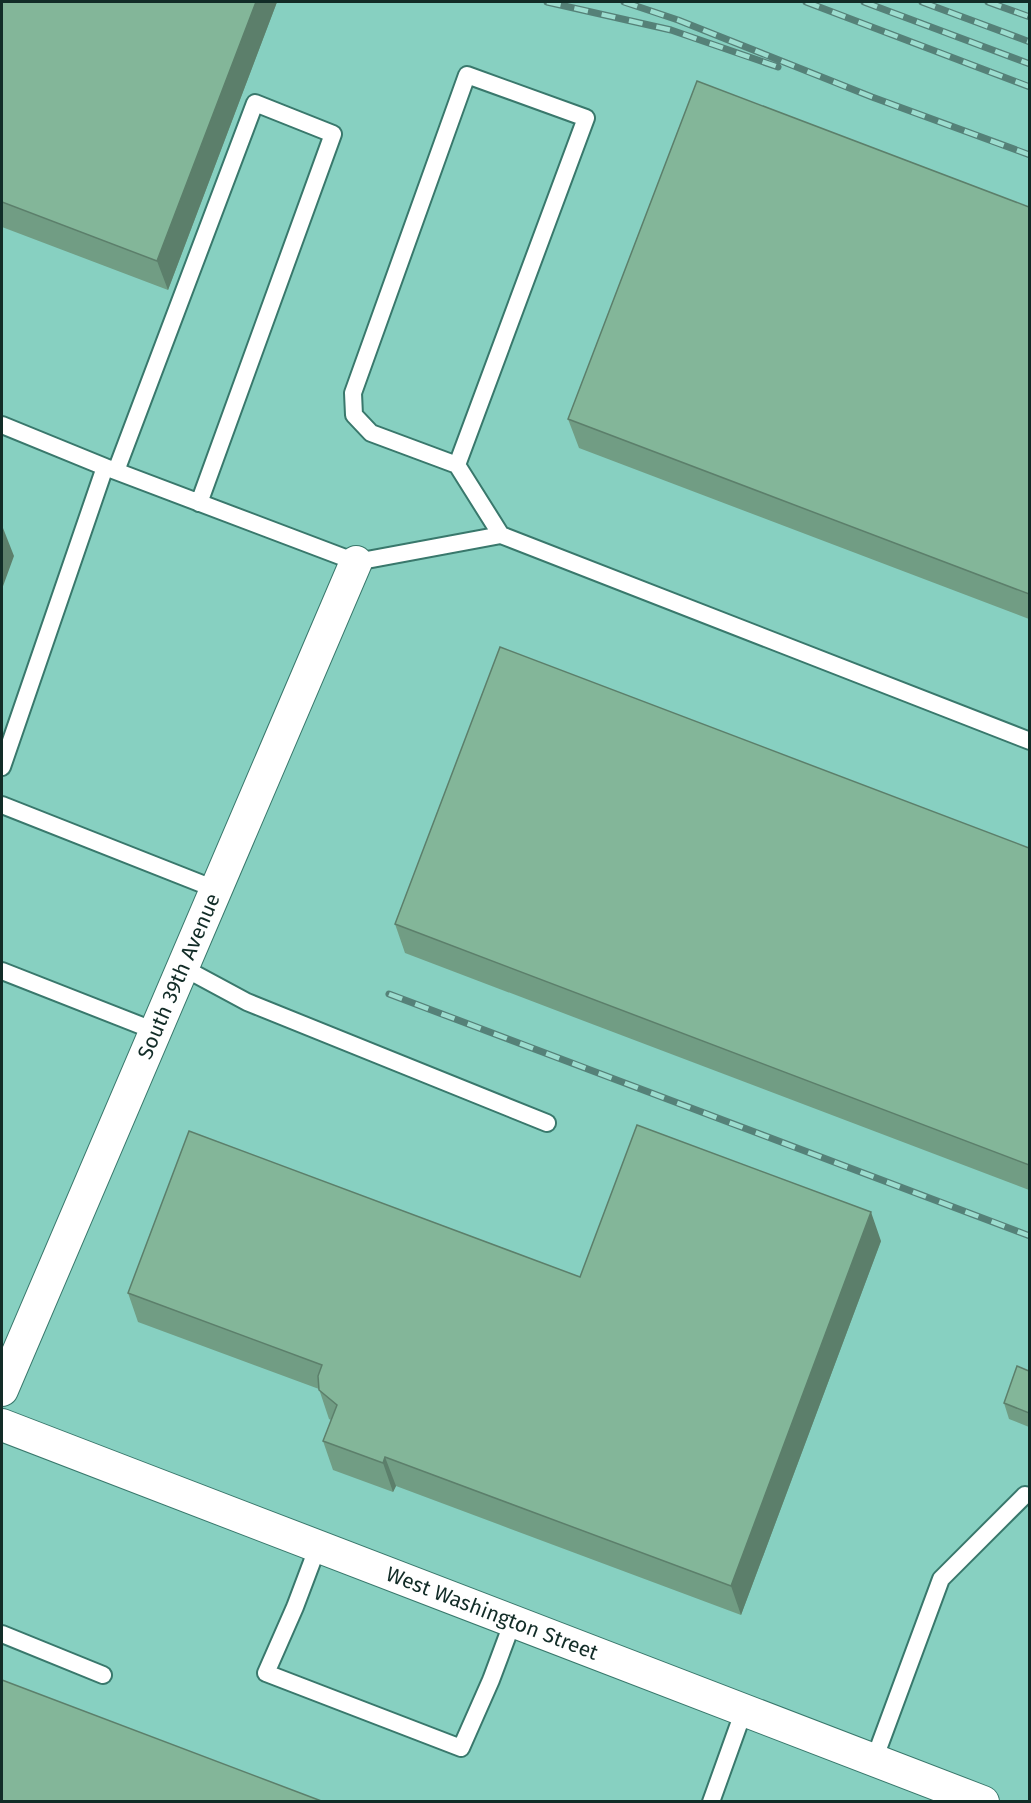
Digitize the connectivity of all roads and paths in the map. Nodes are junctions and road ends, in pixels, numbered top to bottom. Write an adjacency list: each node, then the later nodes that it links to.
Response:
1 (2, 425): 3 (lane)
2 (457, 465): 2 (lane); 5 (lane)
3 (110, 469): 4 (lane); 4 (lane); 8 (lane)
4 (200, 503): 6 (lane)
5 (501, 535): 6 (lane); 7 (lane)
6 (356, 562): 10 (street, South 39th Avenue)
7 (1029, 741)
8 (2, 767)
9 (2, 805): 10 (lane)
10 (215, 889): 11 (street, South 39th Avenue)
11 (182, 967): 13 (street, South 39th Avenue); 14 (lane)
12 (2, 971): 13 (lane)
13 (155, 1031): 15 (street, South 39th Avenue)
14 (547, 1123)
15 (2, 1390)
16 (2, 1425): 18 (street, West Washington Street)
17 (1025, 1495): 23 (lane)
18 (318, 1546): 19 (street, West Washington Street); 19 (lane)
19 (513, 1621): 22 (street, West Washington Street)
20 (2, 1634): 21 (lane)
21 (103, 1675)
22 (744, 1710): 23 (street, West Washington Street); 24 (lane)
23 (874, 1760): 25 (street, West Washington Street)
24 (711, 1802)
25 (982, 1802)

